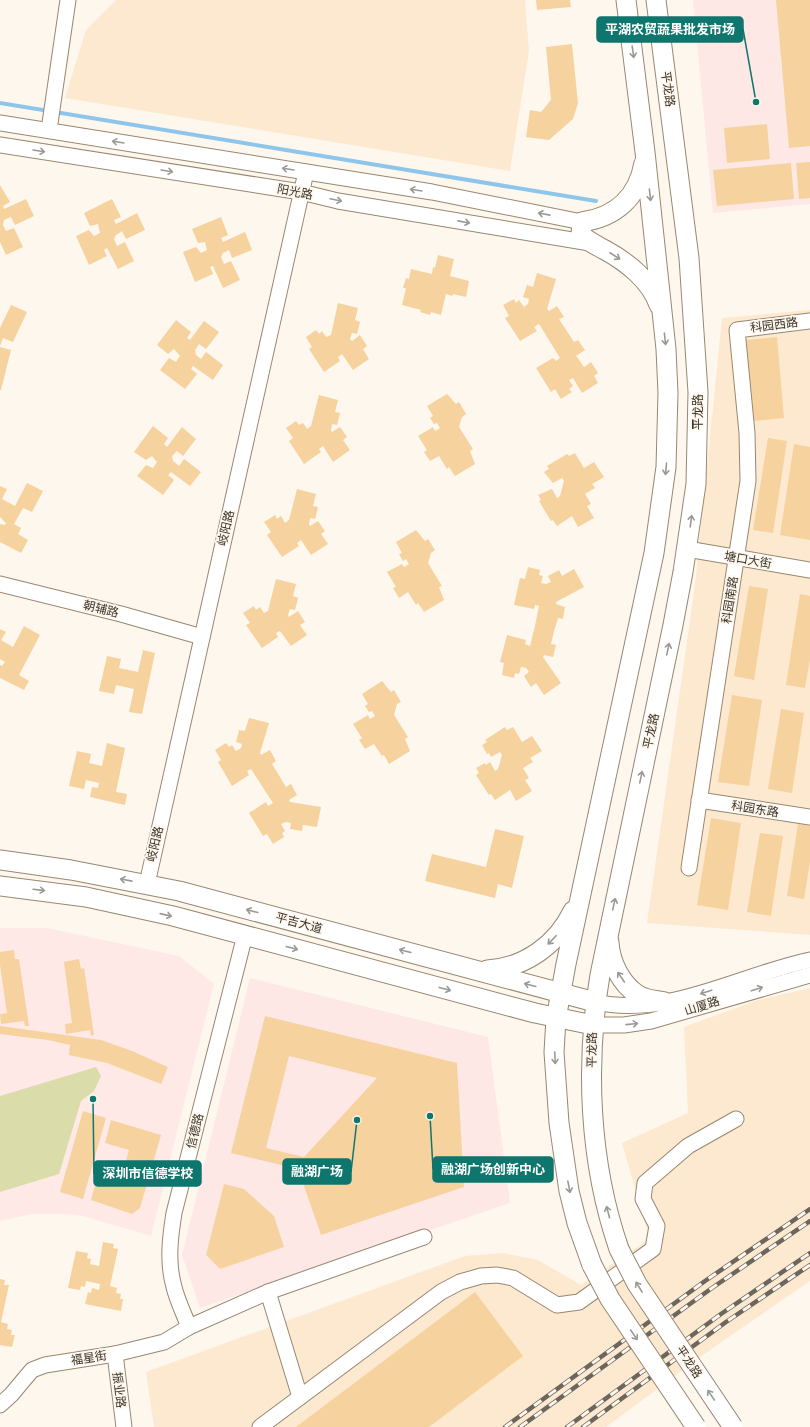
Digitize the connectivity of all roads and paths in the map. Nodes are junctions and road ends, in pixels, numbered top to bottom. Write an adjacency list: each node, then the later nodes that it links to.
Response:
1 (68, 0): 4 (street)
2 (626, 0): 7 (main road, one-way to 7)
3 (656, 0): 15 (main road, 平龙路, one-way to 3)
4 (51, 118): 5 (street, 阳光路); 8 (street, 阳光路, one-way to 4)
5 (0, 123)
6 (0, 145): 9 (street, 阳光路, one-way to 9)
7 (645, 152): 10 (main road); 12 (main road, one-way to 12)
8 (306, 172): 9 (street, 岐阳路); 10 (street, 阳光路, one-way to 8)
9 (301, 192): 11 (street, 阳光路, one-way to 11); 19 (street, 岐阳路)
10 (582, 222): 11 (main road)
11 (590, 243): 12 (main road, one-way to 12)
12 (662, 318): 26 (main road, one-way to 26)
13 (810, 321): 14 (street, 科园西路)
14 (737, 330): 16 (street, 科园南路)
15 (687, 549): 16 (street, 塘口大街); 27 (main road, 平龙路, one-way to 15)
16 (736, 558): 17 (street, 塘口大街); 20 (street, 科园南路)
17 (810, 570)
18 (0, 584): 19 (street, 朝辅路)
19 (202, 637): 24 (street, 岐阳路)
20 (699, 800): 21 (street, 科园东路); 23 (street, 科园南路)
21 (810, 818)
22 (0, 860): 24 (main road, 平吉大道, one-way to 22)
23 (689, 868)
24 (147, 884): 30 (main road, 平吉大道, one-way to 24)
25 (0, 886): 28 (main road, one-way to 28)
26 (580, 896): 30 (main road, one-way to 30); 32 (main road)
27 (609, 931): 33 (main road, 平龙路); 34 (main road, one-way to 27)
28 (245, 936): 35 (main road, one-way to 35); 40 (street, 信德路)
29 (810, 960): 34 (street, 山厦路, one-way to 34)
30 (473, 970): 32 (main road, 平吉大道, one-way to 30)
31 (810, 975): 36 (street, 山厦路, one-way to 31)
32 (560, 993): 33 (main road, 平吉大道); 35 (main road)
33 (595, 1002): 34 (street, 山厦路); 36 (main road, 平龙路)
34 (665, 1002)
35 (556, 1019): 36 (main road); 46 (main road, one-way to 46, bridge)
36 (593, 1025): 47 (main road, 平龙路, one-way to 36, bridge)
37 (736, 1119): 42 (street)
38 (424, 1237): 39 (street, 福星街)
39 (268, 1292): 40 (street, 福星街); 42 (street)
40 (189, 1327): 41 (street, 福星街)
41 (115, 1354): 43 (street, 福星街); 44 (street, 振业路)
42 (300, 1397): 45 (street)
43 (0, 1405)
44 (124, 1427)
45 (260, 1427)
46 (696, 1427)
47 (733, 1427)

